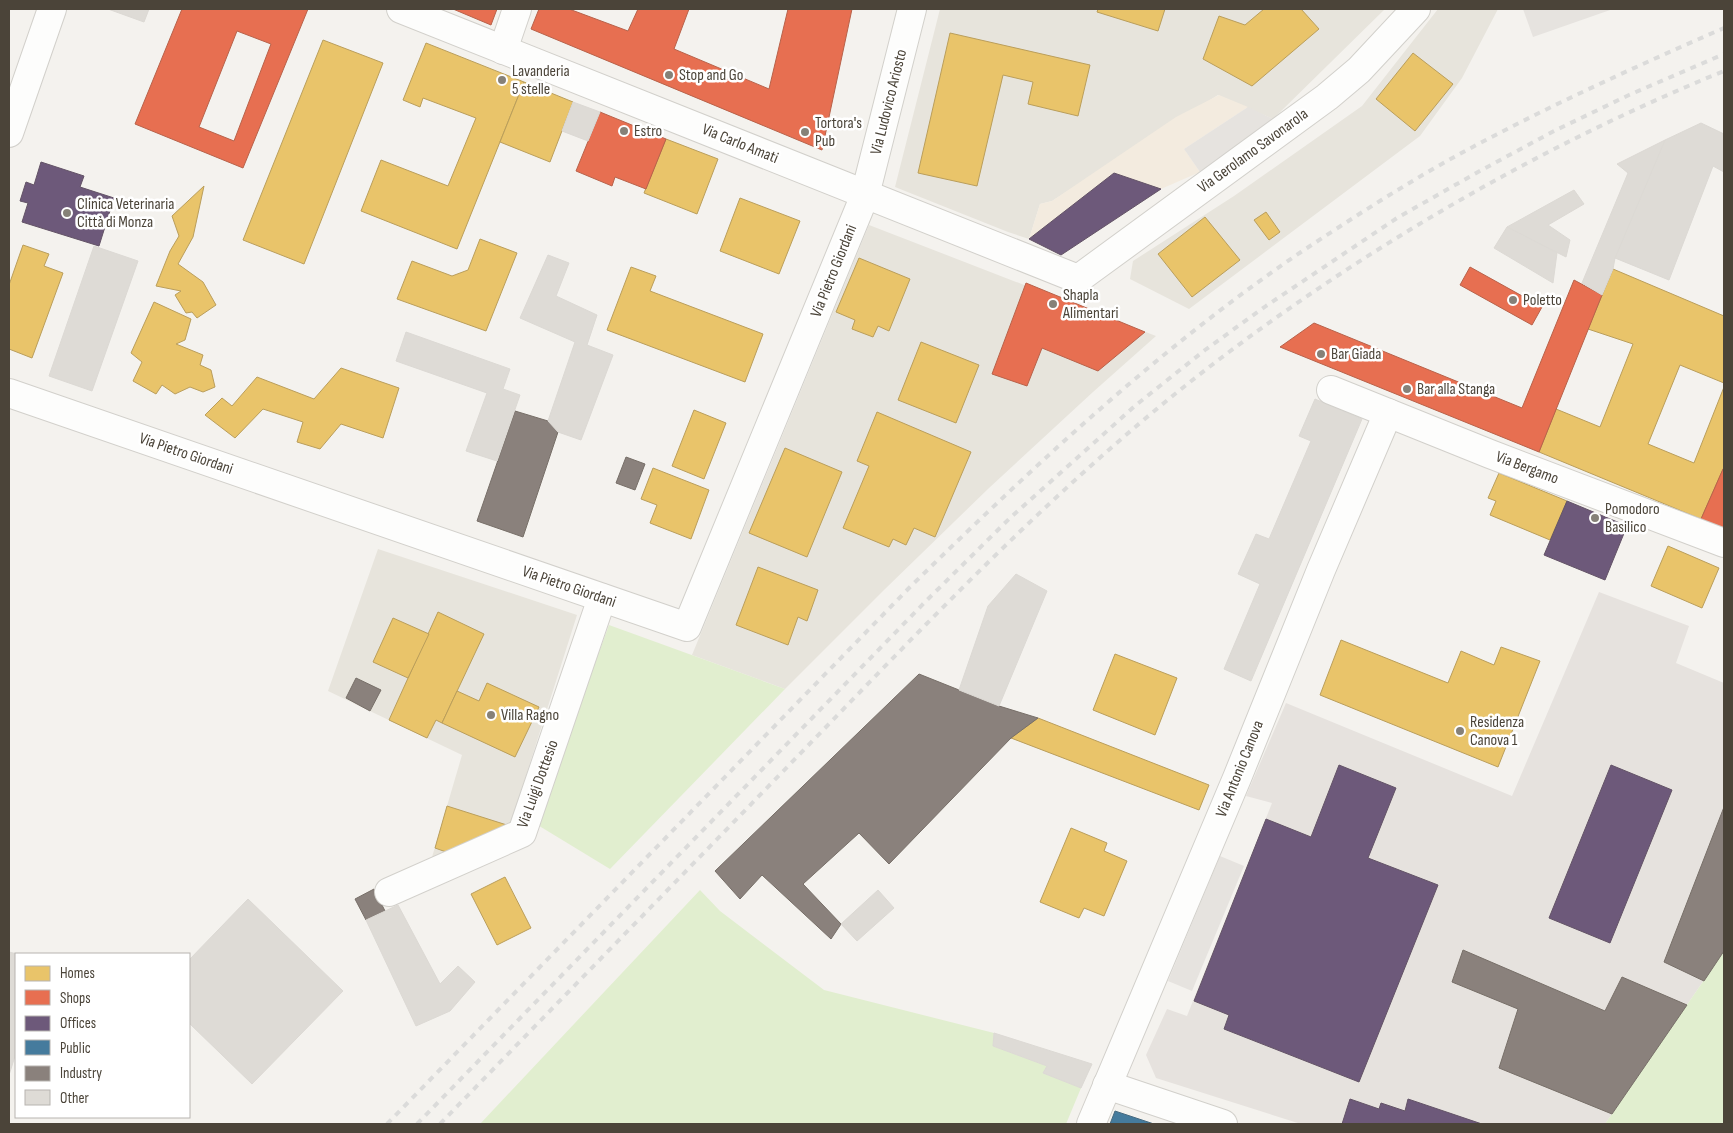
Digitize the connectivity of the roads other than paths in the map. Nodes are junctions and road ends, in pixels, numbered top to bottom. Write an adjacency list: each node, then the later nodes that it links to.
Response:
1 (52, 9): 7 (street)
2 (401, 9): 6 (street, Via Carlo Amati)
3 (517, 9): 6 (street)
4 (912, 9): 8 (street, Via Ludovico Ariosto)
5 (1416, 9): 9 (street, Via Gerolamo Savonarola)
6 (503, 50): 8 (street, Via Carlo Amati)
7 (9, 133)
8 (865, 195): 9 (street, Via Carlo Amati); 14 (street, Via Pietro Giordani)
9 (1078, 279)
10 (1331, 390): 12 (street, Via Bergamo)
11 (9, 392): 14 (street, Via Pietro Giordani)
12 (1388, 413): 13 (street, Via Bergamo); 16 (street, Via Antonio Canova)
13 (1724, 542)
14 (602, 598): 15 (street, Via Luigi Dottesio)
15 (389, 892)
16 (1106, 1085): 17 (street, Via Antonio Canova); 18 (street)
17 (1091, 1124)
18 (1224, 1124)

